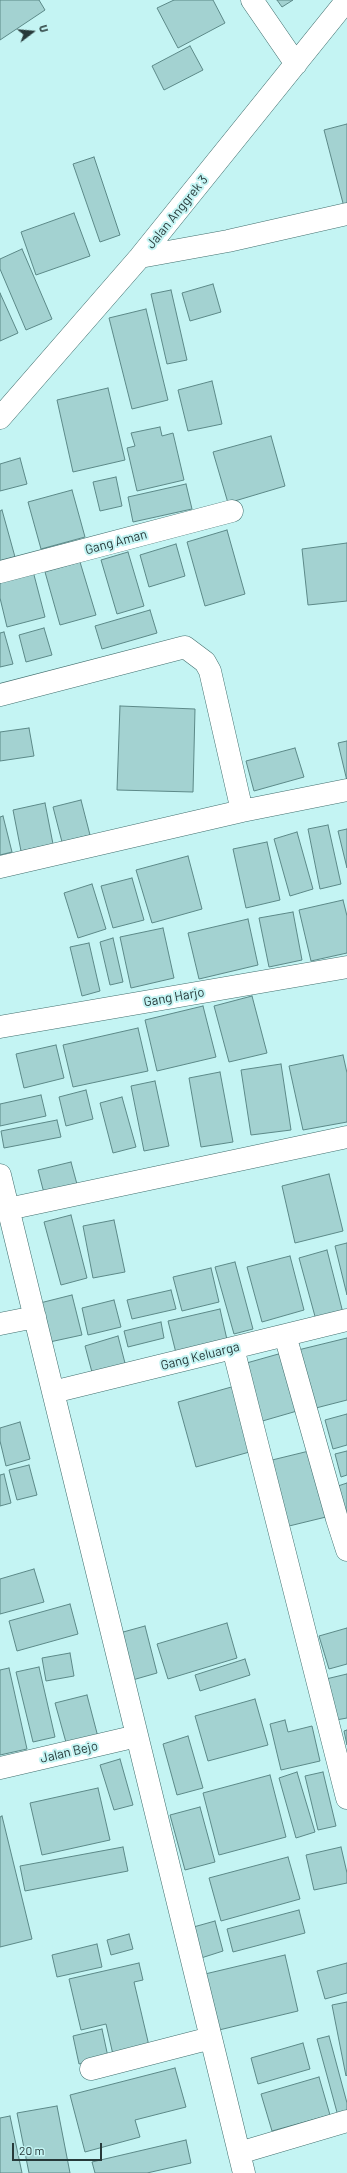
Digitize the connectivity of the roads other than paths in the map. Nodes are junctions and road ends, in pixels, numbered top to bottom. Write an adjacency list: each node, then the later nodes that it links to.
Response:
1 (252, 0): 3 (street)
2 (347, 0): 3 (street, Jalan Anggrek 3)
3 (296, 64): 5 (street, Jalan Anggrek 3)
4 (347, 214): 5 (street)
5 (140, 257): 6 (street, Jalan Anggrek 3)
6 (0, 418)
7 (232, 511): 8 (street, Gang Aman)
8 (0, 572)
9 (0, 695): 11 (street)
10 (347, 790): 11 (street)
11 (242, 811): 12 (street)
12 (0, 867)
13 (347, 967): 14 (street, Gang Harjo)
14 (0, 1027)
15 (347, 1138): 17 (street)
16 (0, 1175): 17 (street)
17 (8, 1209): 18 (street)
18 (35, 1317): 20 (street); 23 (street)
19 (347, 1320): 21 (street, Gang Keluarga)
20 (0, 1324)
21 (285, 1335): 22 (street, Gang Keluarga); 24 (street)
22 (233, 1348): 23 (street, Gang Keluarga); 27 (street)
23 (53, 1392): 25 (street)
24 (347, 1550)
25 (137, 1736): 26 (street, Jalan Bejo); 28 (street)
26 (0, 1768)
27 (347, 1798)
28 (211, 2038): 29 (street); 31 (street)
29 (91, 2069)
30 (347, 2121): 31 (street)
31 (241, 2163)

